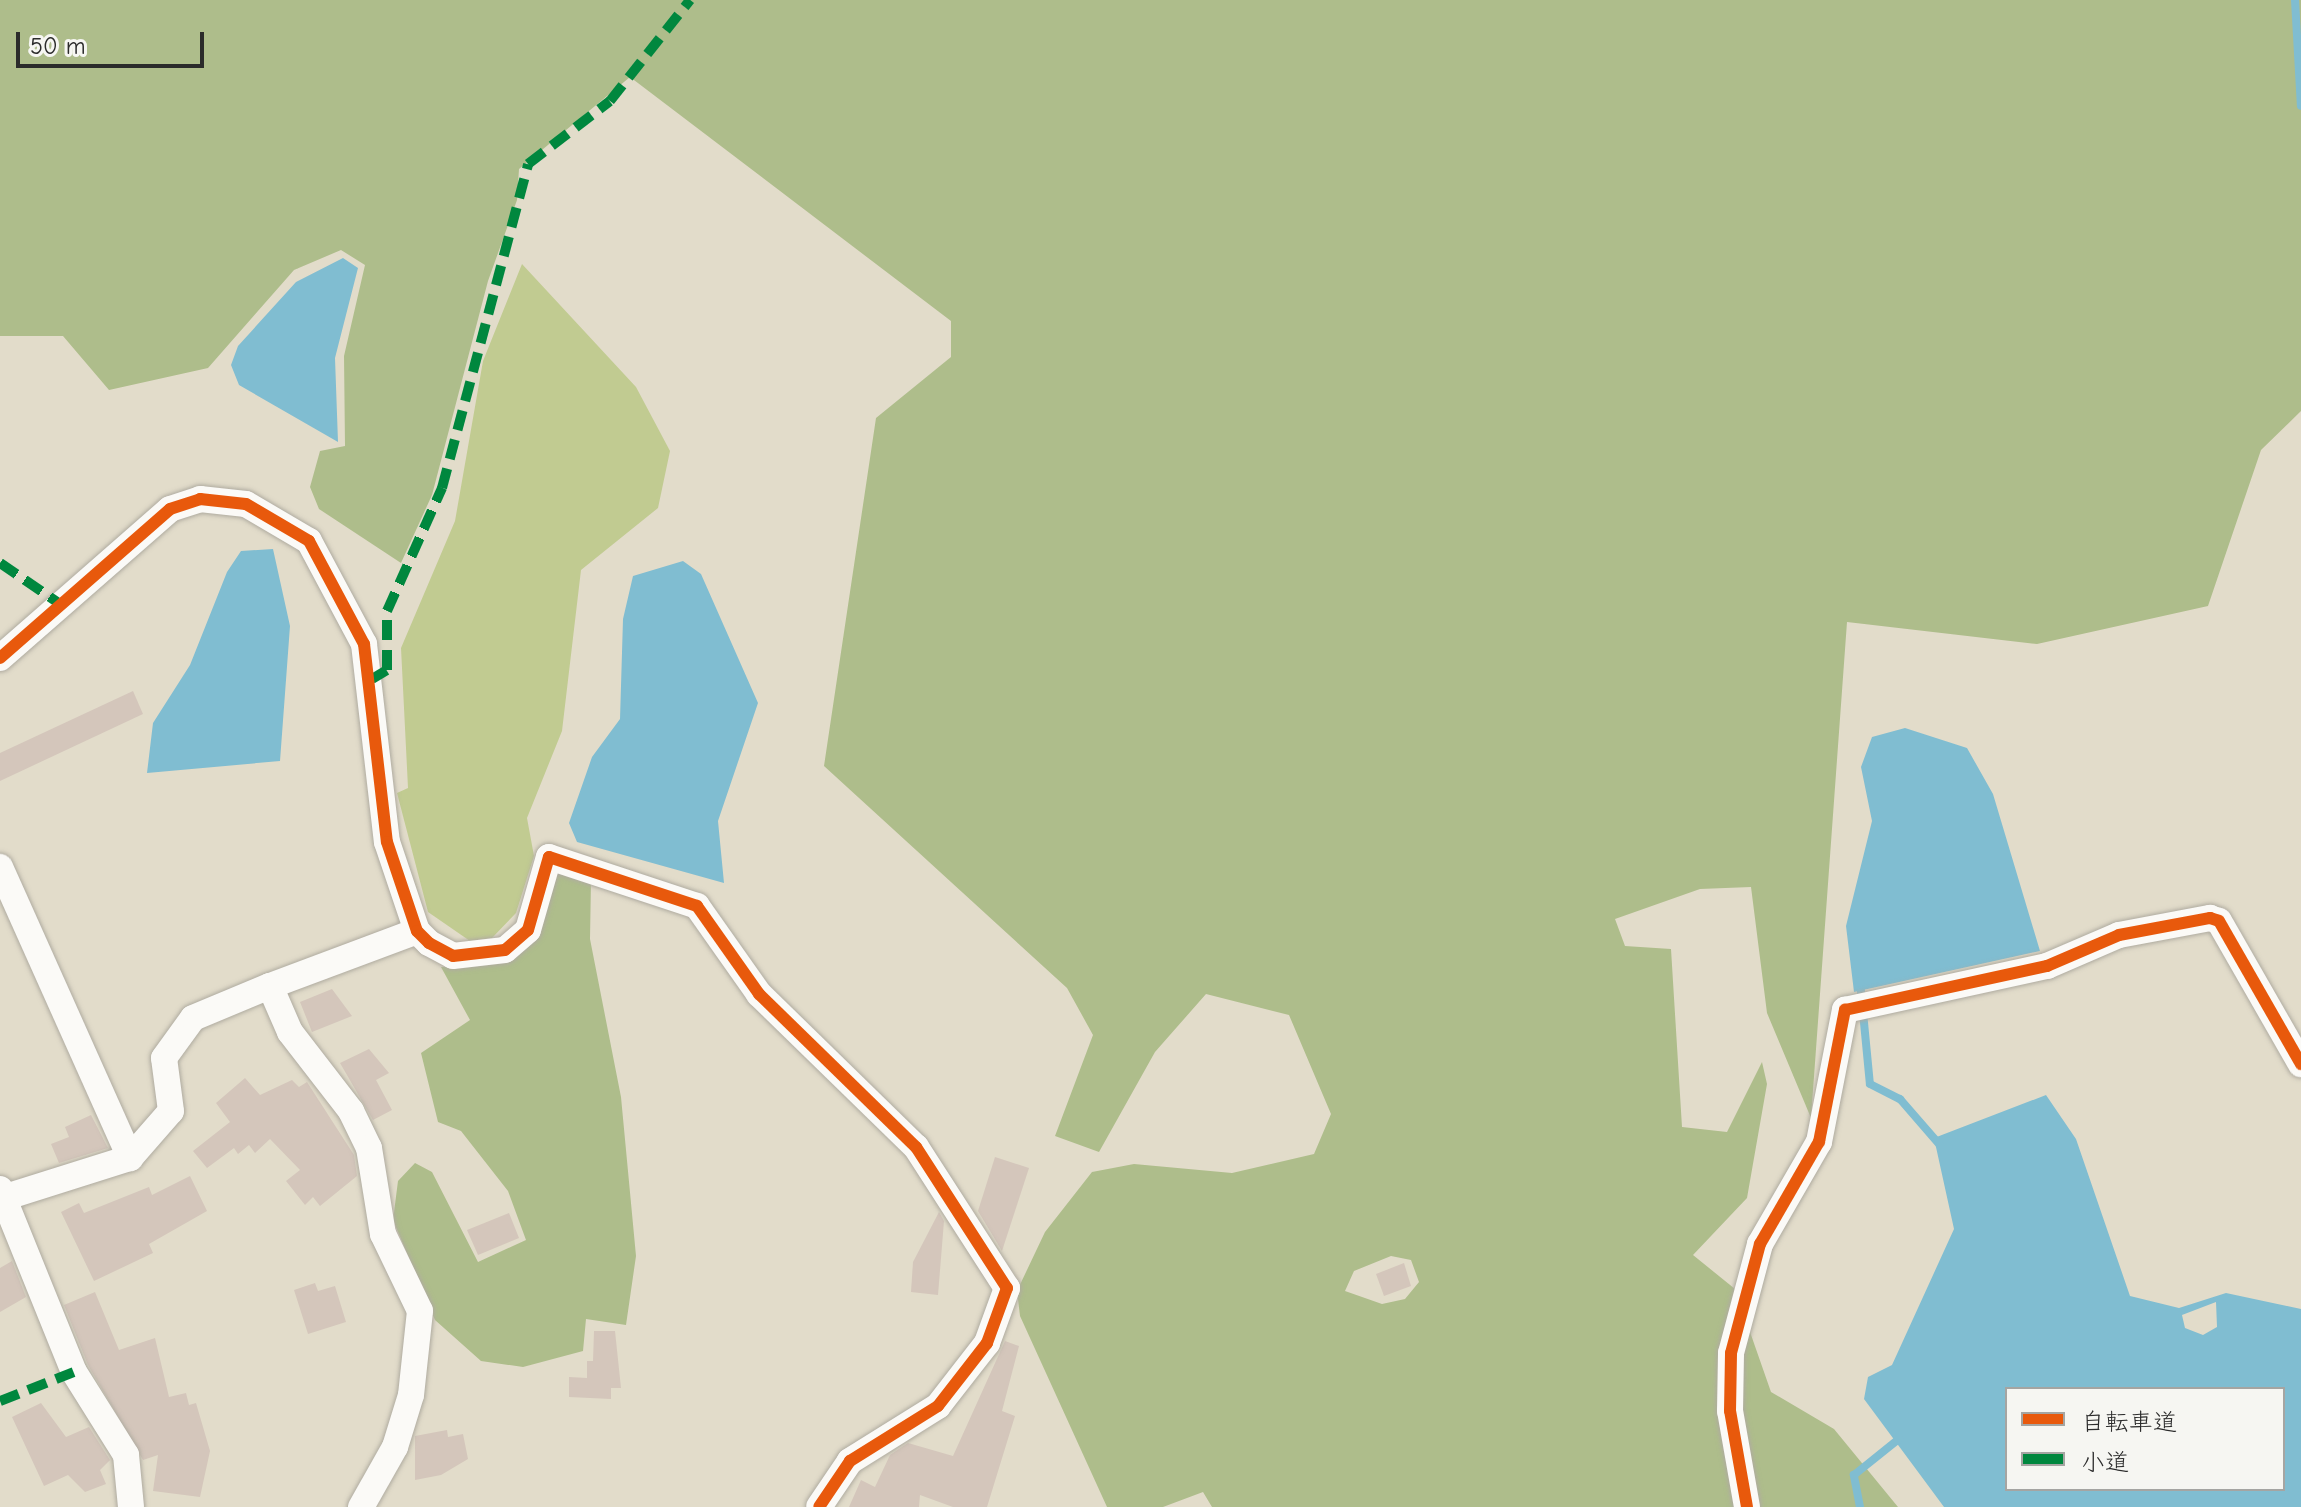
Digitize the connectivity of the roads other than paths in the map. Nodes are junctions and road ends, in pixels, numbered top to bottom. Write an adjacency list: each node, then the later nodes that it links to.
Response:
1 (0, 658): 3 (street)
2 (0, 867): 6 (street)
3 (417, 931): 4 (street); 10 (street)
4 (270, 986): 6 (street); 9 (street)
5 (2301, 1064): 11 (street)
6 (130, 1158): 7 (street)
7 (3, 1193): 8 (street)
8 (131, 1507)
9 (361, 1507)
10 (819, 1507)
11 (1747, 1507)

